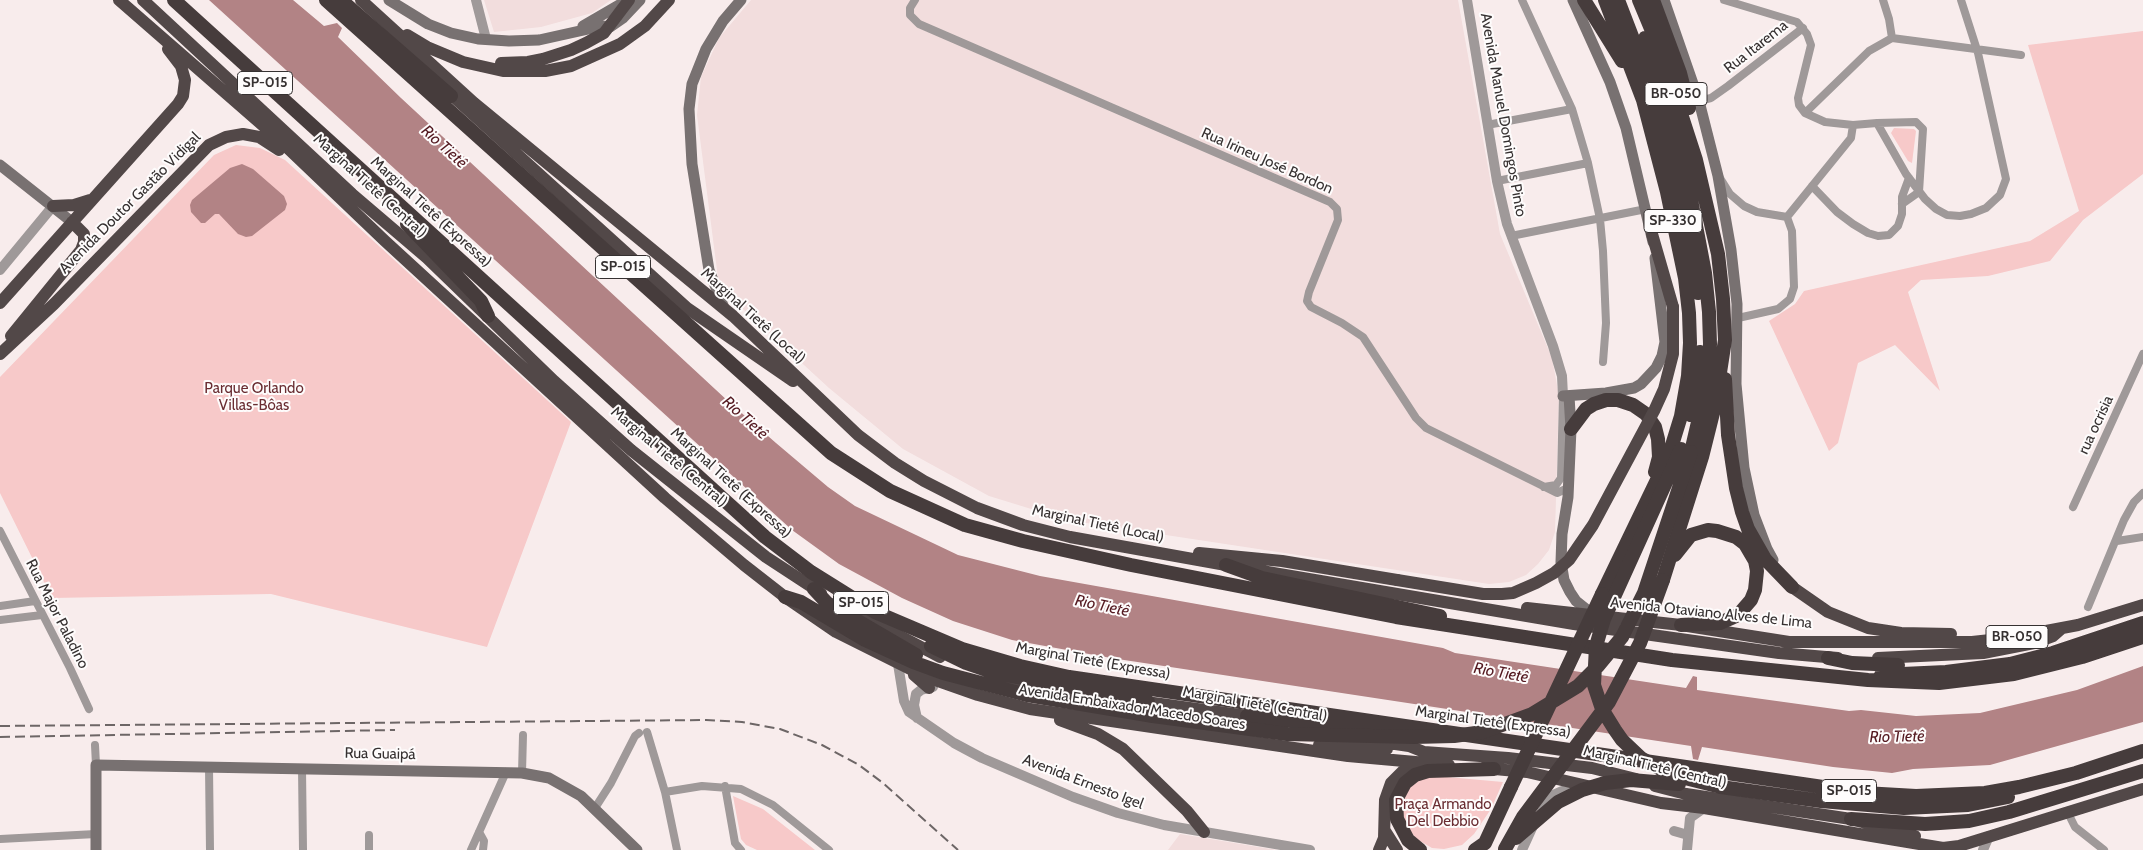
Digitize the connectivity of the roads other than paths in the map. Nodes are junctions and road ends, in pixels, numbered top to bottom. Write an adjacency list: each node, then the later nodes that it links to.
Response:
1 (119, 0): 32 (highway, Avenida Embaixador Macedo Soares)
2 (131, 0): 28 (highway)
3 (143, 0): 28 (highway, Marginal Tietê (Central))
4 (174, 0): 50 (highway, Marginal Tietê (Expressa) / SP-015)
5 (326, 0): 107 (highway, SP-015)
6 (341, 0): 39 (highway)
7 (360, 0): 29 (highway, Marginal Tietê (Local)); 39 (highway)
8 (389, 0): 35 (main road)
9 (476, 0): 35 (street)
10 (628, 0): 30 (highway); 33 (main road)
11 (640, 0): 30 (main road)
12 (669, 0): 37 (highway)
13 (741, 0): 69 (main road)
14 (915, 0): 80 (street, Rua Irineu José Bordon)
15 (1467, 0): 45 (street, Avenida Manuel Domingos Pinto)
16 (1522, 0): 42 (street)
17 (1573, 0): 61 (main road)
18 (1584, 0): 40 (highway)
19 (1605, 0): 40 (highway, SP-330)
20 (1618, 0): 79 (highway)
21 (1630, 0): 79 (highway)
22 (1639, 0): 47 (highway, BR-050)
23 (1653, 0): 47 (highway)
24 (1664, 0): 41 (main road)
25 (1727, 0): 31 (street)
26 (1883, 0): 34 (street)
27 (1961, 0): 36 (street)
28 (153, 10): 71 (highway, Marginal Tietê (Central))
29 (381, 17): 37 (highway); 69 (highway, Marginal Tietê (Local))
30 (606, 28): 33 (main road); 37 (highway)
31 (1803, 28): 41 (street, Rua Itarema); 43 (street)
32 (154, 29): 55 (highway, Avenida Embaixador Macedo Soares); 58 (highway, Avenida Doutor Gastão Vidigal)
33 (566, 33): 35 (main road)
34 (1892, 38): 36 (street); 43 (street)
35 (486, 39)
36 (1976, 48): 38 (street); 57 (street)
37 (436, 52)
38 (2021, 55)
39 (451, 96): 77 (highway)
40 (1643, 100): 84 (highway, SP-330)
41 (1700, 101): 52 (main road)
42 (1572, 109): 45 (street); 48 (street)
43 (1805, 113): 46 (street)
44 (1877, 123): 46 (street); 51 (street); 53 (street)
45 (1488, 124): 54 (street, Avenida Manuel Domingos Pinto)
46 (1853, 125): 56 (street)
47 (1696, 160): 72 (highway, BR-050)
48 (1588, 162): 54 (street); 63 (street)
49 (0, 165): 60 (main road)
50 (355, 166): 71 (highway); 99 (highway, Marginal Tietê (Expressa) / SP-015)
51 (1920, 166): 53 (street); 57 (street)
52 (1718, 176): 62 (street); 70 (main road)
53 (1907, 176): 57 (street); 59 (street)
54 (1497, 181): 66 (street, Avenida Manuel Domingos Pinto)
55 (323, 182): 71 (highway, Avenida Embaixador Macedo Soares); 73 (highway, Avenida Doutor Gastão Vidigal)
56 (1812, 186): 59 (street); 62 (street)
57 (1920, 192): 59 (street)
58 (92, 199): 60 (highway); 64 (highway, Avenida Doutor Gastão Vidigal)
59 (1902, 204)
60 (53, 206): 64 (main road); 67 (street)
61 (1646, 210): 63 (street); 65 (main road)
62 (1787, 217): 70 (street)
63 (1600, 219): 66 (street); 75 (street)
64 (72, 222): 68 (highway, Avenida Doutor Gastão Vidigal); 73 (highway)
65 (1652, 234): 76 (main road); 88 (highway, bridge)
66 (1510, 236): 76 (street, Avenida Manuel Domingos Pinto)
67 (0, 270)
68 (0, 303)
69 (725, 310): 77 (highway, Marginal Tietê (Local))
70 (1738, 318): 91 (main road)
71 (483, 320): 92 (highway, Marginal Tietê (Central)); 93 (highway, Avenida Embaixador Macedo Soares)
72 (1725, 340): 90 (highway); 91 (highway)
73 (0, 354)
74 (2143, 354): 83 (street, rua ocrisia)
75 (1603, 362)
76 (1566, 396): 78 (main road); 80 (street, Avenida Manuel Domingos Pinto)
77 (819, 400): 88 (highway, Marginal Tietê (Local))
78 (1571, 429): 81 (main road); 84 (highway)
79 (1686, 451): 115 (highway, bridge); 140 (highway, bridge)
80 (1544, 487): 81 (street)
81 (1568, 488): 101 (main road)
82 (2143, 493): 87 (street)
83 (2073, 507)
84 (1645, 508): 176 (highway, SP-330, bridge)
85 (0, 531): 94 (street, Rua Major Paladino)
86 (2143, 537): 87 (street)
87 (2117, 541): 98 (street)
88 (1176, 556): 89 (highway)
89 (1226, 565): 95 (highway); 107 (highway)
90 (1668, 566): 104 (highway); 161 (highway, bridge)
91 (1792, 587): 108 (highway)
92 (814, 589): 115 (highway); 119 (highway, Marginal Tietê (Central))
93 (785, 597): 112 (highway, Avenida Embaixador Macedo Soares); 115 (highway)
94 (35, 601): 97 (street); 100 (street, Rua Major Paladino)
95 (1452, 604): 101 (highway, Avenida Otaviano Alves de Lima); 110 (highway)
96 (2143, 605): 105 (highway, Avenida Otaviano Alves de Lima / BR-050)
97 (0, 606)
98 (2088, 606)
99 (875, 612): 119 (highway); 124 (highway, Marginal Tietê (Expressa) / SP-015)
100 (42, 615): 102 (street); 113 (street, Rua Major Paladino)
101 (1596, 617): 104 (highway, Avenida Otaviano Alves de Lima)
102 (0, 620)
103 (2143, 623): 109 (highway)
104 (1680, 625): 108 (highway, Avenida Otaviano Alves de Lima)
105 (2061, 629): 108 (highway, Avenida Otaviano Alves de Lima / BR-050); 110 (highway)
106 (2143, 637): 116 (highway, SP-015)
107 (1523, 638): 116 (highway, SP-015)
108 (1972, 642)
109 (2053, 653): 110 (highway); 116 (highway)
110 (1828, 658)
111 (79, 664): 113 (street)
112 (901, 666): 115 (highway, Avenida Embaixador Macedo Soares); 118 (highway); 123 (street, Avenida Ernesto Igel)
113 (70, 668): 117 (street, Rua Major Paladino)
114 (84, 678): 117 (street)
115 (944, 678): 118 (street); 121 (highway, Avenida Embaixador Macedo Soares)
116 (1868, 680)
117 (76, 682): 120 (street, Rua Major Paladino)
118 (929, 688): 123 (street)
119 (1148, 702): 122 (highway, Marginal Tietê (Central))
120 (89, 709)
121 (1052, 713): 130 (highway, Avenida Embaixador Macedo Soares); 153 (highway)
122 (1247, 716): 124 (highway); 130 (highway, Marginal Tietê (Central))
123 (917, 718): 153 (street, Avenida Ernesto Igel)
124 (1426, 728): 138 (highway, Marginal Tietê (Expressa) / SP-015)
125 (647, 732): 142 (street)
126 (639, 733): 146 (street)
127 (523, 735): 137 (street)
128 (95, 745): 131 (street)
129 (2143, 751): 138 (highway, Marginal Tietê (Expressa) / SP-015)
130 (1425, 757): 134 (highway, Avenida Embaixador Macedo Soares); 149 (highway, Marginal Tietê (Central)); 150 (highway)
131 (96, 765): 132 (main road, Rua Guaipá); 154 (main road)
132 (209, 767): 133 (main road, Rua Guaipá); 163 (street)
133 (302, 768): 136 (main road, Rua Guaipá); 164 (street)
134 (1494, 769): 143 (highway, Avenida Embaixador Macedo Soares); 175 (highway)
135 (2143, 770): 145 (highway)
136 (506, 772): 137 (main road, Rua Guaipá); 152 (street)
137 (522, 773): 146 (main road, Rua Guaipá)
138 (2076, 773): 144 (highway)
139 (725, 786): 142 (street); 170 (street); 171 (street)
140 (1721, 787): 144 (highway); 161 (highway, bridge)
141 (2143, 789): 148 (highway, Avenida Embaixador Macedo Soares)
142 (665, 792): 169 (street)
143 (1648, 800): 147 (highway, Avenida Embaixador Macedo Soares); 177 (street)
144 (1821, 801): 145 (highway)
145 (2026, 807): 149 (highway)
146 (595, 808): 168 (main road, Rua Guaipá)
147 (1704, 808): 156 (street); 160 (highway, Avenida Embaixador Macedo Soares)
148 (2068, 813): 157 (highway, Avenida Embaixador Macedo Soares); 180 (street)
149 (1851, 820): 159 (highway, Marginal Tietê (Central))
150 (1384, 831): 173 (highway); 174 (highway)
151 (1674, 831): 156 (street)
152 (479, 832): 166 (street); 167 (street)
153 (1204, 832): 172 (street, Avenida Ernesto Igel)
154 (96, 834): 158 (street); 162 (main road)
155 (369, 834): 165 (street)
156 (1688, 835): 178 (street)
157 (1989, 836): 159 (highway, Avenida Embaixador Macedo Soares); 179 (street)
158 (0, 839)
159 (1971, 842): 160 (highway, Avenida Embaixador Macedo Soares)
160 (1924, 848)
161 (1505, 849)
162 (96, 850)
163 (210, 850)
164 (304, 850)
165 (369, 850)
166 (471, 850)
167 (482, 850)
168 (637, 850)
169 (677, 850)
170 (741, 850)
171 (830, 850)
172 (1310, 850)
173 (1379, 850)
174 (1397, 850)
175 (1420, 850)
176 (1475, 850)
177 (1522, 850)
178 (1687, 850)
179 (1983, 850)
180 (2104, 850)

